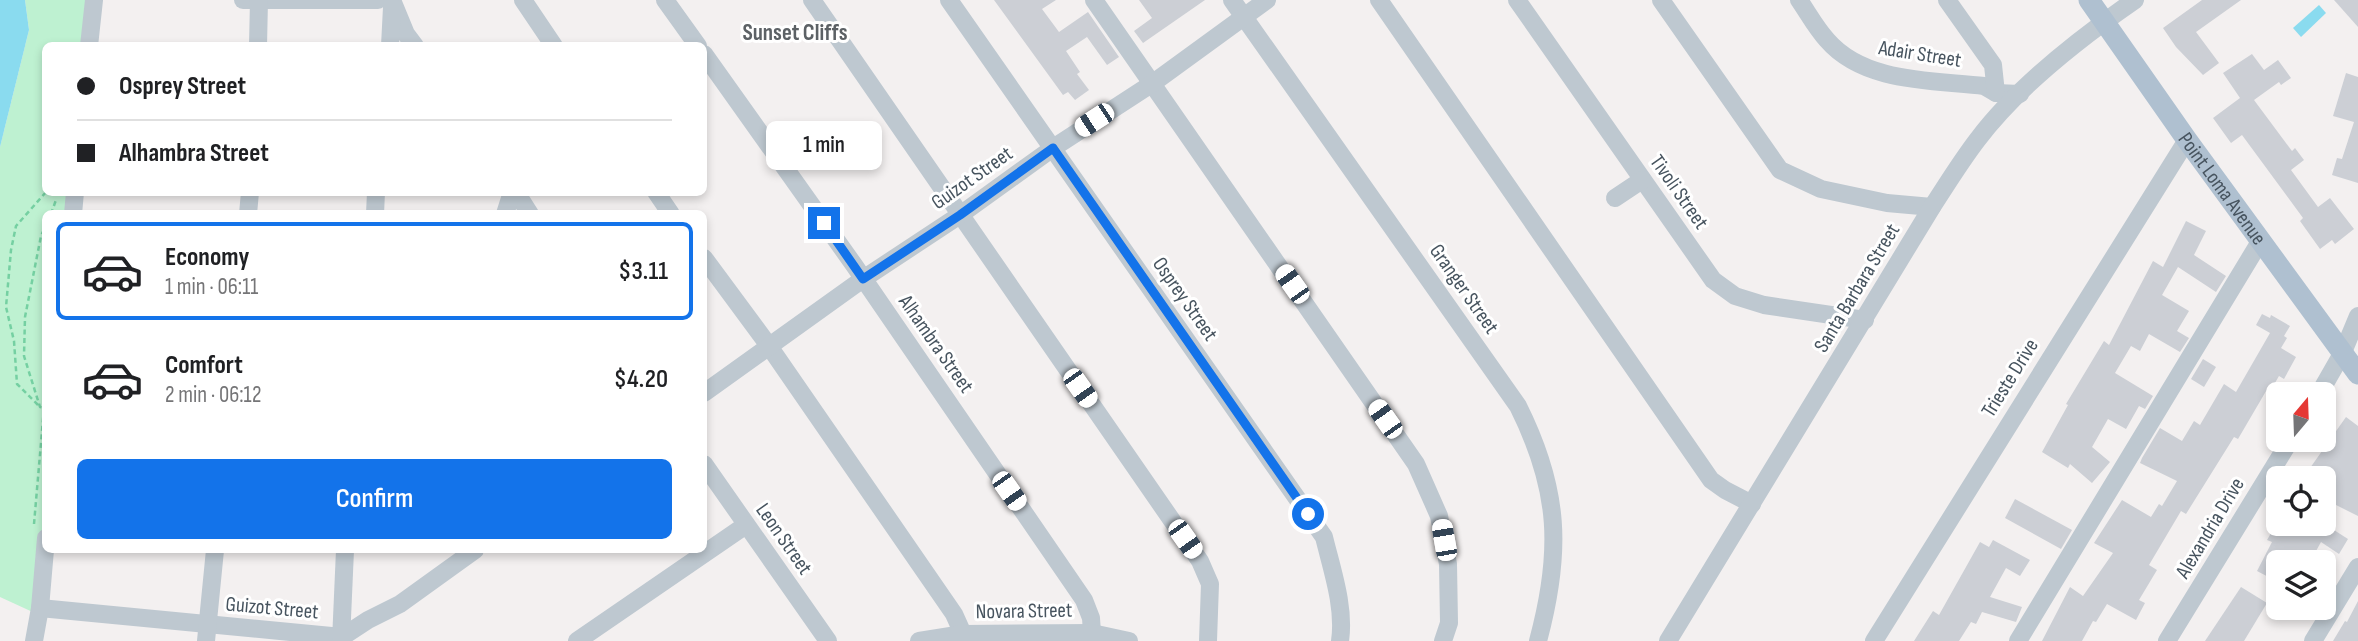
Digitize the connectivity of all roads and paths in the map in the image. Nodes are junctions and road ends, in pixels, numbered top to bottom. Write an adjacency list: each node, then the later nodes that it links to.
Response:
1 (94, 0): 22 (street)
2 (243, 0): 3 (street)
3 (259, 0): 4 (street); 23 (street)
4 (377, 0)
5 (392, 0): 24 (street); 25 (street)
6 (523, 0): 26 (street)
7 (665, 0): 27 (street)
8 (813, 0): 38 (street)
9 (949, 0): 33 (street, Osprey Street)
10 (1094, 0): 29 (street)
11 (1232, 0): 20 (street, Granger Street)
12 (1267, 0): 20 (street, Guizot Street)
13 (1379, 0): 53 (street)
14 (1517, 0): 34 (street, Tivoli Street)
15 (1661, 0): 37 (street)
16 (1799, 0): 30 (street, Adair Street)
17 (1947, 0): 30 (street)
18 (2089, 0): 21 (main road, Point Loma Avenue)
19 (2135, 0): 21 (street, Santa Barbara Street)
20 (1243, 16): 29 (street, Guizot Street); 75 (street, Granger Street)
21 (2104, 21): 31 (street, Santa Barbara Street); 32 (main road, Point Loma Avenue)
22 (89, 42)
23 (258, 42)
24 (390, 42)
25 (412, 42)
26 (551, 42)
27 (695, 42)
28 (707, 58): 42 (street, Alhambra Street)
29 (1153, 83): 33 (street, Guizot Street); 74 (street)
30 (1996, 93): 31 (street, Adair Street)
31 (2020, 94): 37 (street, Santa Barbara Street)
32 (2187, 140): 40 (main road, Point Loma Avenue); 77 (street, Trieste Drive)
33 (1053, 148): 38 (street, Guizot Street); 73 (street, Osprey Street)
34 (1642, 180): 36 (street); 44 (street, Tivoli Street)
35 (42, 196): 50 (path)
36 (1615, 198)
37 (1932, 207): 44 (street, Santa Barbara Street)
38 (960, 215): 42 (street, Guizot Street); 72 (street)
39 (42, 234): 50 (path)
40 (2261, 240): 46 (main road, Point Loma Avenue); 78 (street)
41 (707, 262): 45 (street)
42 (863, 279): 45 (street, Guizot Street); 64 (street, Alhambra Street)
43 (2358, 316): 46 (street)
44 (1865, 320): 53 (street, Santa Barbara Street)
45 (769, 346): 49 (street, Guizot Street); 65 (street)
46 (2343, 352): 47 (main road, Point Loma Avenue); 48 (street)
47 (2358, 374)
48 (2326, 382)
49 (707, 391)
50 (42, 407)
51 (2283, 452): 79 (street, Alexandria Drive)
52 (707, 468): 54 (street, Leon Street)
53 (1752, 504): 76 (street, Santa Barbara Street)
54 (746, 525): 55 (street); 69 (street, Leon Street)
55 (707, 552)
56 (45, 553): 62 (street)
57 (215, 553): 63 (street)
58 (345, 553): 66 (street)
59 (471, 553): 66 (street, Guizot Street)
60 (705, 553): 68 (street)
61 (2358, 567): 80 (street)
62 (40, 608): 63 (street, Guizot Street); 67 (street)
63 (207, 633): 66 (street, Guizot Street)
64 (1092, 633): 65 (street, Novara Street); 71 (street, Novara Street)
65 (963, 634): 70 (street, Novara Street)
66 (342, 639)
67 (34, 641)
68 (577, 641)
69 (828, 641)
70 (919, 641)
71 (1129, 641)
72 (1208, 641)
73 (1340, 641)
74 (1443, 641)
75 (1538, 641)
76 (1668, 641)
77 (1874, 641)
78 (2018, 641)
79 (2168, 641)
80 (2313, 641)

